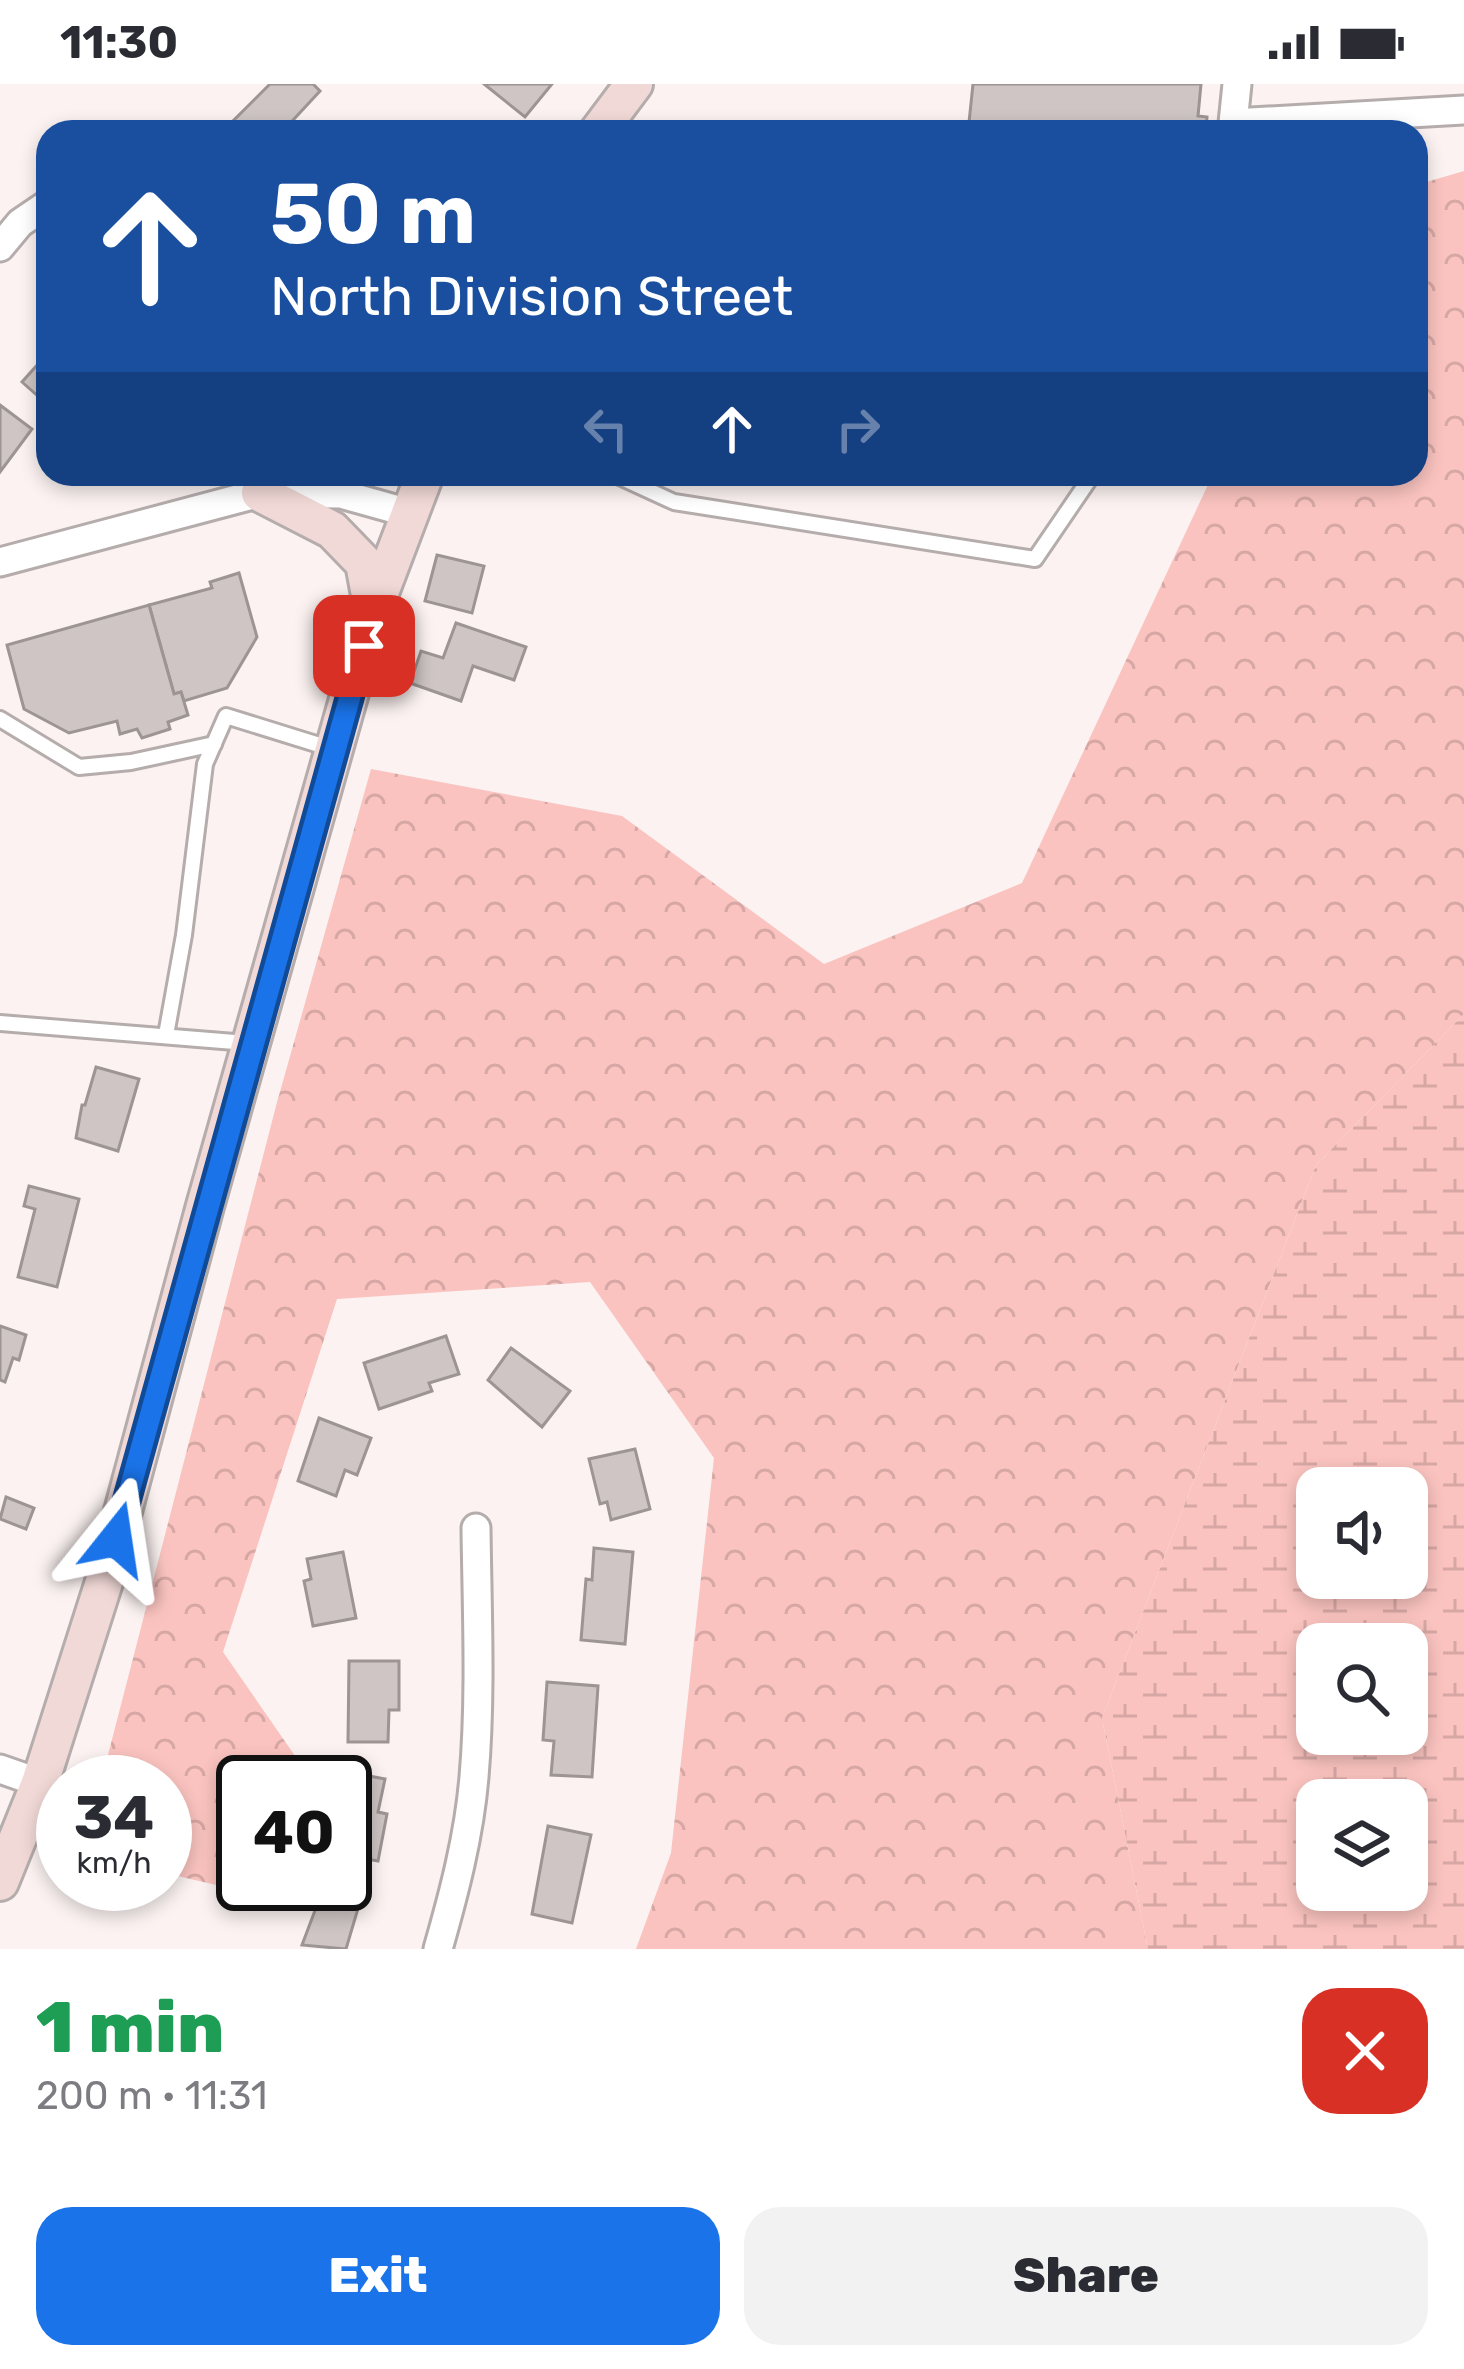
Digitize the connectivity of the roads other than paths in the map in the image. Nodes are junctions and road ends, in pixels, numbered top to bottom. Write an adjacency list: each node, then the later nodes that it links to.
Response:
1 (1237, 84): 5 (street)
2 (620, 90): 4 (street)
3 (1464, 110): 6 (street)
4 (604, 120)
5 (1233, 120)
6 (1335, 120)
7 (36, 212): 8 (street)
8 (0, 247)
9 (275, 486): 13 (street)
10 (420, 486): 14 (street)
11 (639, 486): 12 (lane)
12 (1085, 486)
13 (260, 493): 14 (street); 15 (street); 16 (street)
14 (410, 513): 16 (street)
15 (0, 562)
16 (373, 611): 19 (street)
17 (0, 719): 18 (lane)
18 (214, 744): 19 (lane); 21 (lane)
19 (334, 750): 22 (street)
20 (0, 1023): 21 (lane)
21 (166, 1035): 22 (lane)
22 (252, 1044): 24 (street)
23 (476, 1528): 29 (street)
24 (49, 1755)
25 (0, 1769): 26 (street)
26 (36, 1782)
27 (36, 1793): 28 (street)
28 (0, 1882)
29 (438, 1949)

